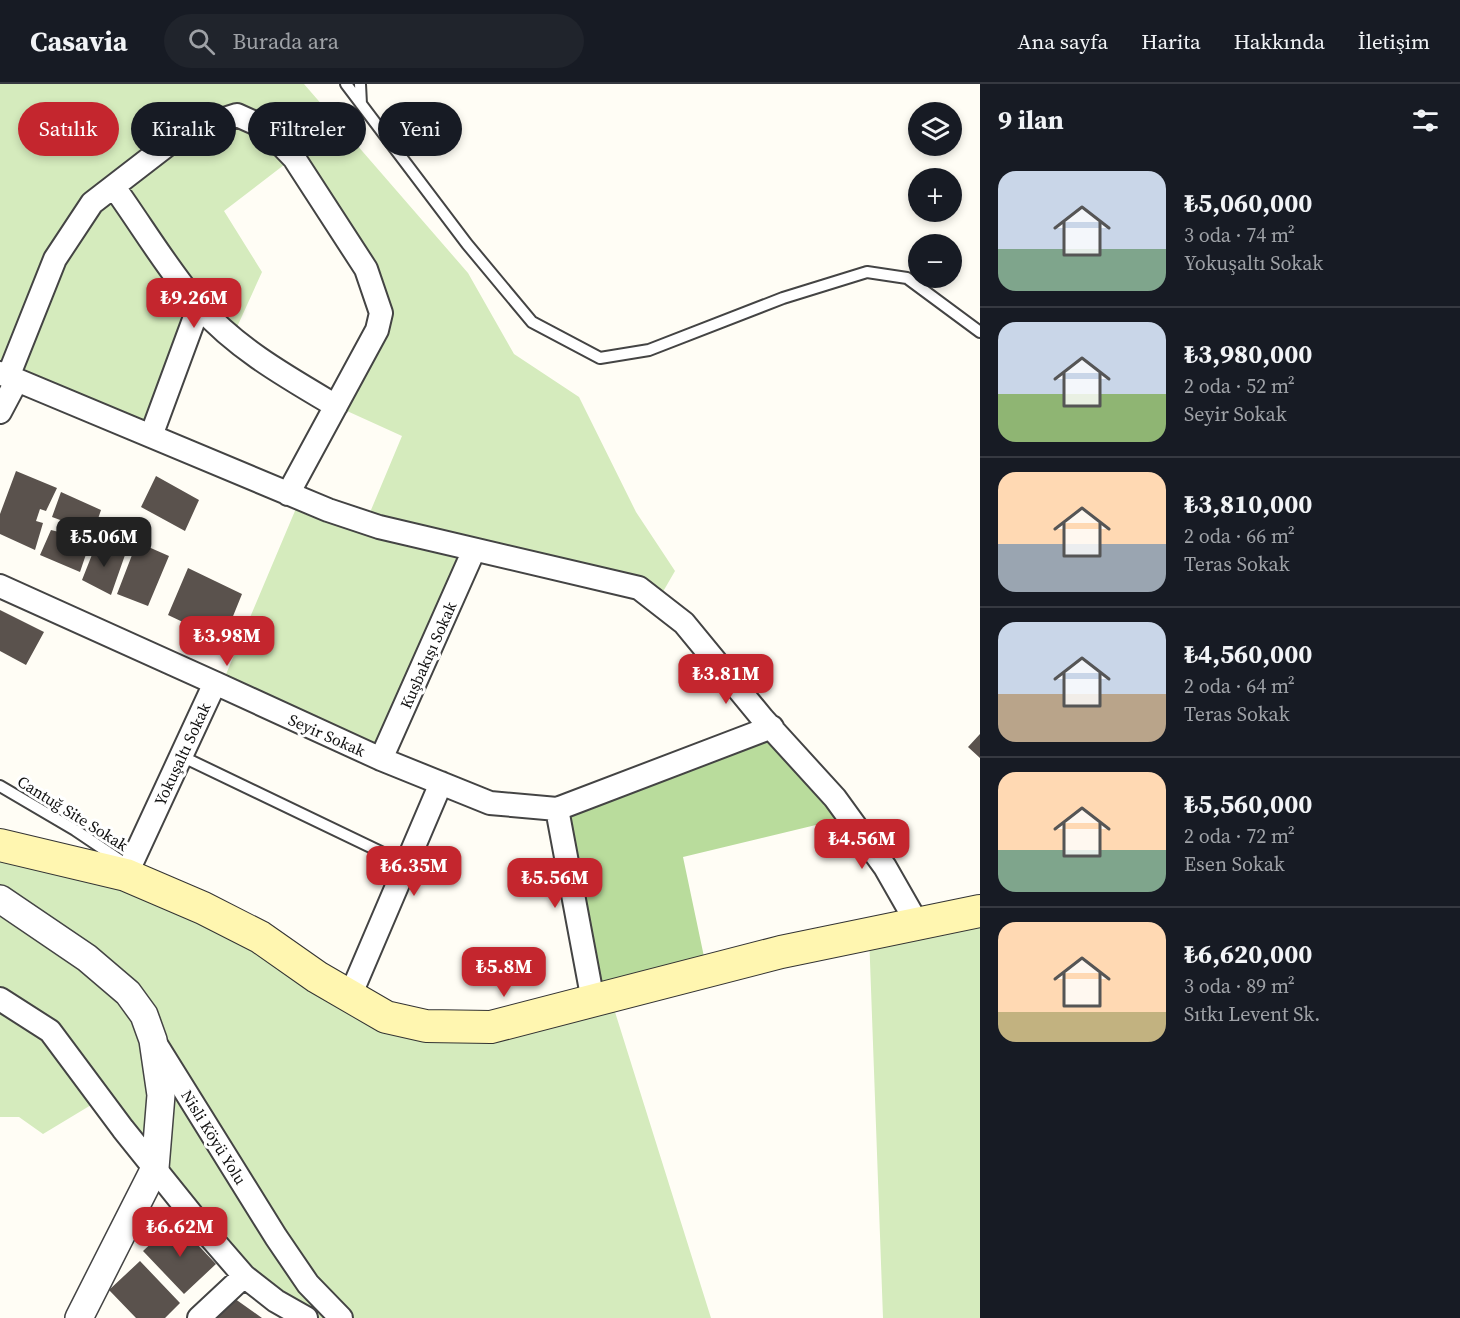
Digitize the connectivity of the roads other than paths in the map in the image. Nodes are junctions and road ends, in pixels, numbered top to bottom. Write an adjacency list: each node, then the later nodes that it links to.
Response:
1 (346, 84): 3 (lane)
2 (360, 84): 4 (lane)
3 (360, 102)
4 (361, 102)
5 (366, 111): 8 (lane)
6 (114, 187): 7 (street); 9 (street); 10 (street)
7 (199, 306): 10 (street); 12 (street)
8 (980, 332)
9 (8, 377): 11 (street); 12 (street)
10 (336, 406): 13 (street)
11 (0, 412)
12 (151, 436): 13 (street)
13 (288, 494): 14 (street)
14 (474, 550): 17 (street); 19 (street, Kuşbakışı Sokak)
15 (0, 586): 16 (street, Yokuşaltı Sokak)
16 (215, 683): 18 (street, Yokuşaltı Sokak); 19 (street, Seyir Sokak)
17 (772, 727): 22 (street); 28 (street)
18 (181, 756): 24 (lane); 25 (street, Yokuşaltı Sokak)
19 (381, 759): 20 (street, Seyir Sokak)
20 (441, 783): 22 (street, Seyir Sokak); 24 (street)
21 (0, 786): 25 (lane, Cantuğ Site Sokak)
22 (557, 809): 31 (street)
23 (0, 845): 25 (main road)
24 (406, 864): 29 (street)
25 (127, 871): 29 (main road)
26 (0, 899): 32 (street)
27 (980, 911): 28 (main road)
28 (917, 923): 31 (main road)
29 (350, 996): 31 (main road)
30 (0, 999): 33 (street)
31 (593, 1000)
32 (153, 1040): 33 (street); 38 (street, Nisli Köyü Yolu)
33 (155, 1168): 34 (street); 35 (street)
34 (244, 1276): 36 (street); 37 (street)
35 (79, 1318)
36 (199, 1318)
37 (306, 1318)
38 (341, 1318)

